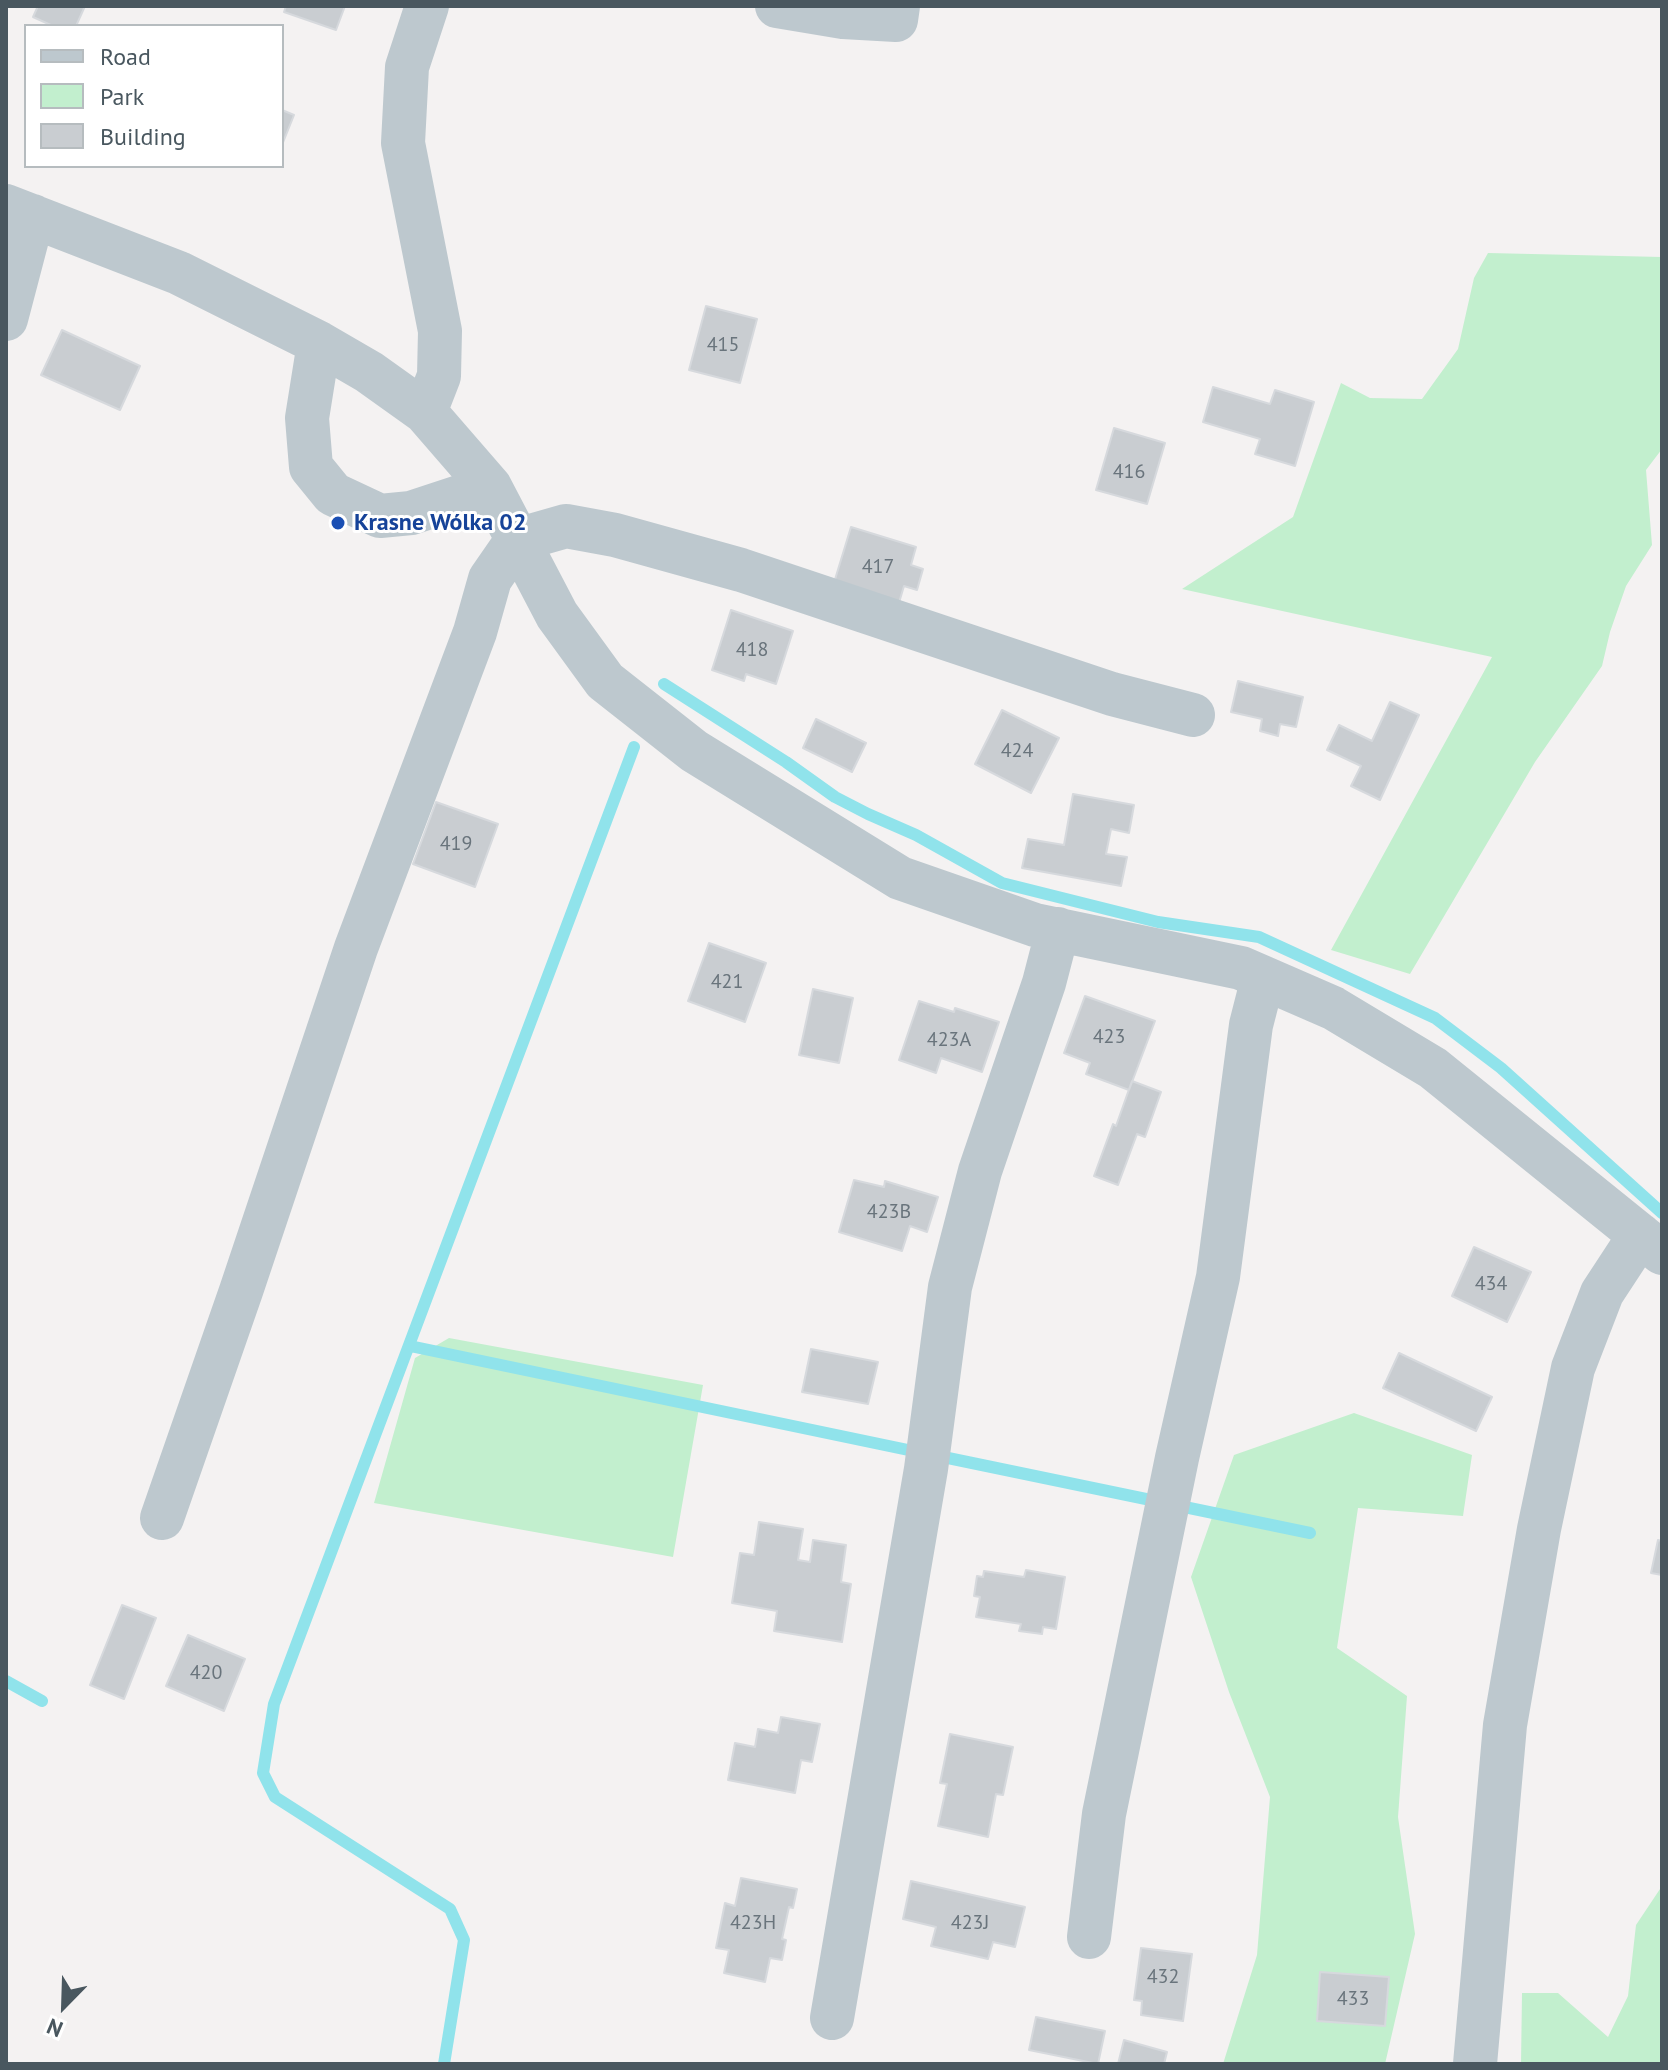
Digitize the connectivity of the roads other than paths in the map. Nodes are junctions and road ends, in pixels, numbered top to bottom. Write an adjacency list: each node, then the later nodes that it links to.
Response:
1 (427, 6): 7 (street)
2 (777, 6): 3 (street)
3 (898, 6)
4 (19, 211): 5 (street); 6 (street)
5 (6, 319)
6 (319, 343): 7 (street); 8 (street)
7 (425, 412): 8 (street)
8 (490, 487): 9 (street)
9 (517, 540): 10 (street); 11 (street); 14 (street)
10 (1193, 715)
11 (1058, 929): 12 (street); 16 (street)
12 (1263, 978): 13 (street); 15 (street)
13 (1651, 1244): 17 (street)
14 (162, 1518)
15 (1089, 1937)
16 (832, 2018)
17 (1475, 2064)

